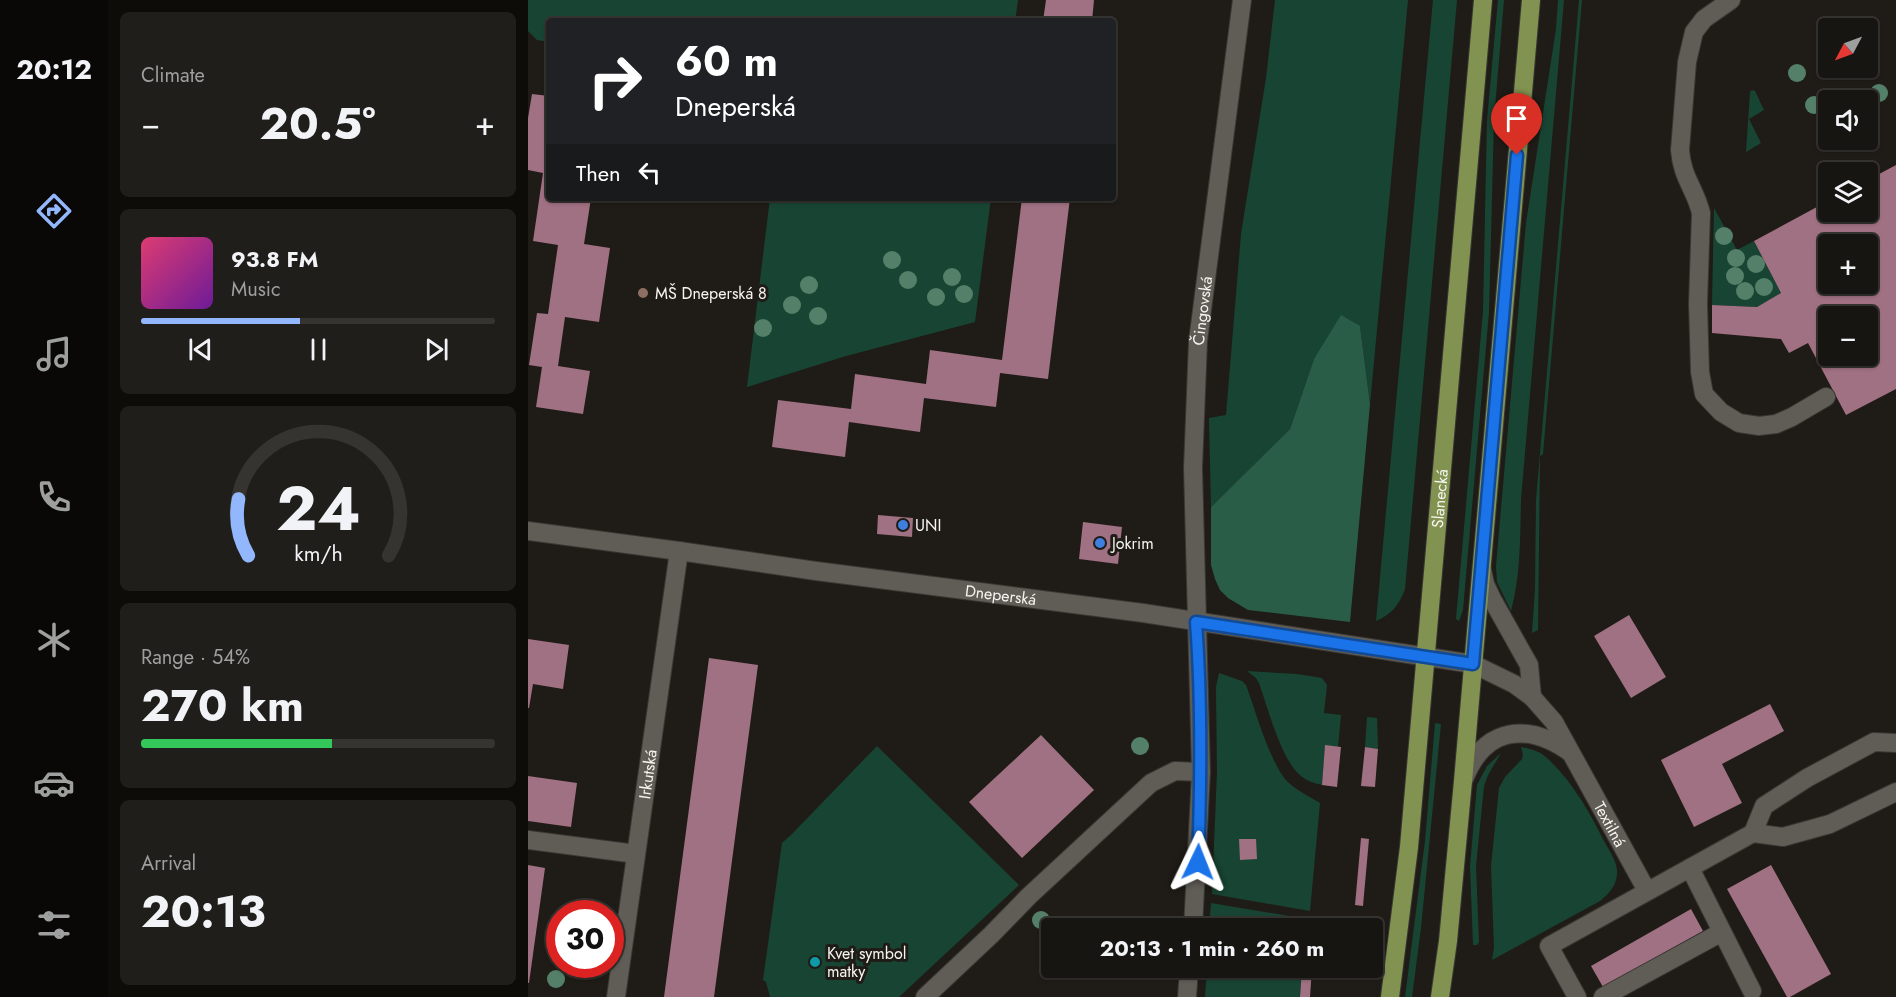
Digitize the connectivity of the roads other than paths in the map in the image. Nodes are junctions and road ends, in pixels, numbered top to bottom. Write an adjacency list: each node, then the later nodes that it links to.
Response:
1 (1242, 0): 9 (street, Čingovská)
2 (1483, 0): 10 (main road, Slanecká)
3 (1531, 0): 8 (main road)
4 (1731, 0): 5 (street)
5 (1826, 397)
6 (528, 531): 7 (street, Dneperská)
7 (679, 551): 9 (street, Dneperská); 20 (street, Irkutská)
8 (1482, 567): 11 (main road); 12 (street)
9 (1196, 622): 10 (street, Dneperská); 15 (street, Čingovská)
10 (1426, 657): 11 (street, Dneperská); 30 (main road, Slanecká)
11 (1473, 664): 12 (street, Textilná); 16 (main road)
12 (1532, 697): 14 (street, Textilná)
13 (1896, 743): 18 (street)
14 (1573, 754): 16 (street); 22 (street, Textilná)
15 (1202, 772): 23 (street, Čingovská); 28 (street)
16 (1463, 781): 31 (main road)
17 (1896, 792): 18 (street)
18 (1753, 833): 21 (street)
19 (528, 840): 20 (street)
20 (636, 854): 27 (street, Irkutská)
21 (1690, 867): 22 (street); 24 (street)
22 (1647, 891): 32 (street)
23 (1194, 918)
24 (1722, 932): 26 (street); 33 (street)
25 (1189, 978): 29 (street)
26 (1752, 991)
27 (616, 997)
28 (925, 997)
29 (1187, 997)
30 (1390, 997)
31 (1440, 997)
32 (1577, 997)
33 (1603, 997)

